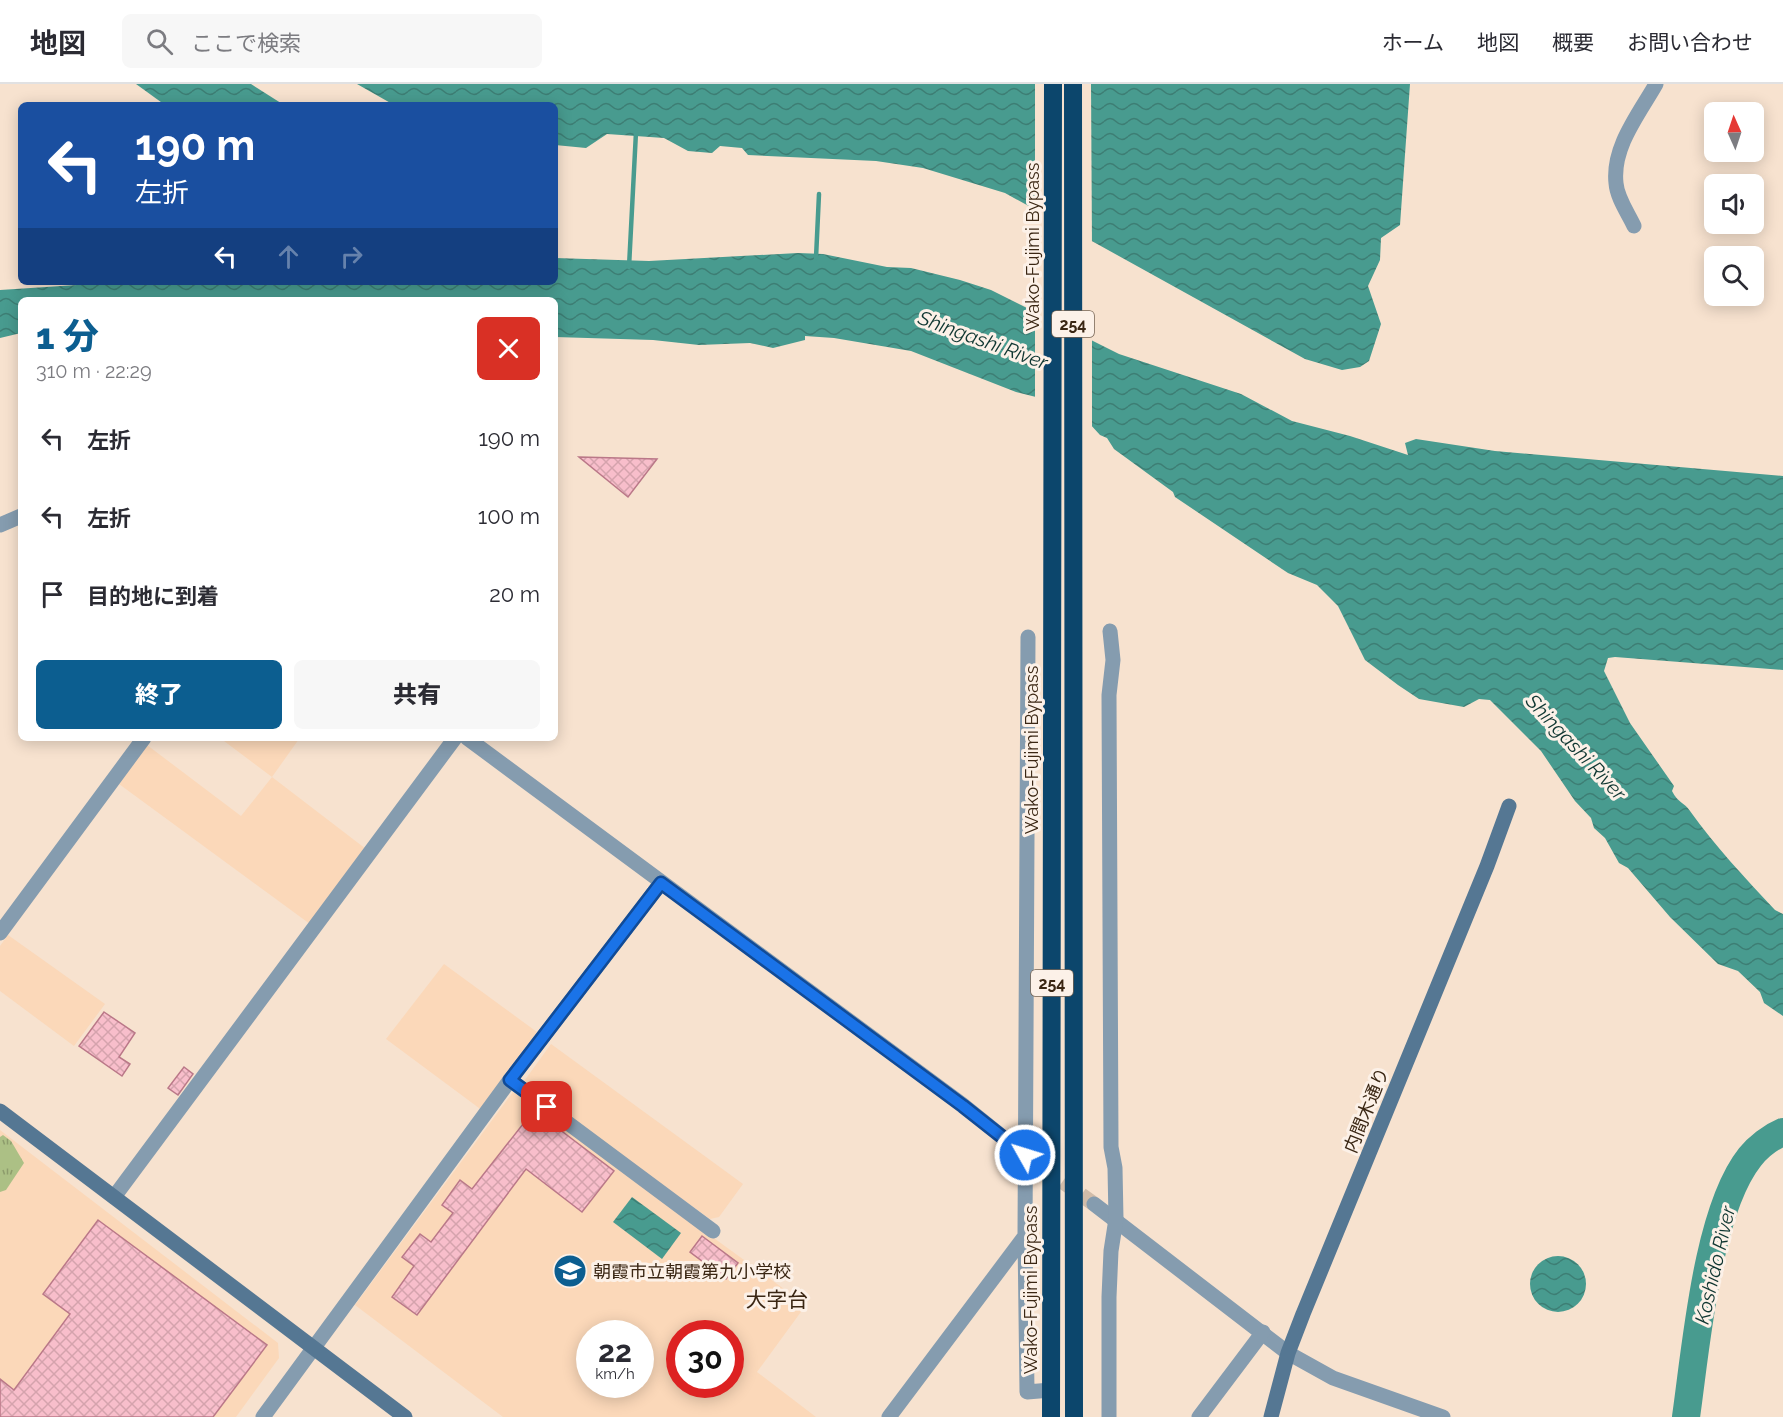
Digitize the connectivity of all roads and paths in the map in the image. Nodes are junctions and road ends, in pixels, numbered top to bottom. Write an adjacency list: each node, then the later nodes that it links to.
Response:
1 (1053, 84): 26 (highway, Wako-Fujimi Bypass / 254)
2 (1073, 84): 31 (highway, 254)
3 (1656, 84): 4 (street)
4 (1634, 226)
5 (18, 517): 6 (street)
6 (0, 525)
7 (1110, 631): 20 (street)
8 (1028, 637): 17 (street)
9 (142, 741): 14 (street)
10 (453, 741): 18 (street)
11 (471, 741): 13 (street)
12 (1506, 812): 25 (street, 内間木通り)
13 (661, 883): 15 (street); 17 (street)
14 (0, 933)
15 (510, 1080): 21 (street); 24 (street)
16 (0, 1111): 18 (street)
17 (1025, 1155): 22 (street)
18 (114, 1197): 24 (street)
19 (1094, 1204): 20 (street)
20 (1116, 1219): 23 (street); 32 (street)
21 (713, 1231)
22 (1025, 1236): 26 (street); 29 (street)
23 (1263, 1332): 25 (street); 33 (street)
24 (314, 1349): 27 (street); 28 (street)
25 (1288, 1353): 34 (street, 内間木通り); 35 (street)
26 (1051, 1390): 30 (highway, Wako-Fujimi Bypass / 254)
27 (263, 1417)
28 (405, 1417)
29 (889, 1417)
30 (1051, 1417)
31 (1074, 1417)
32 (1109, 1417)
33 (1199, 1417)
34 (1270, 1417)
35 (1443, 1417)

